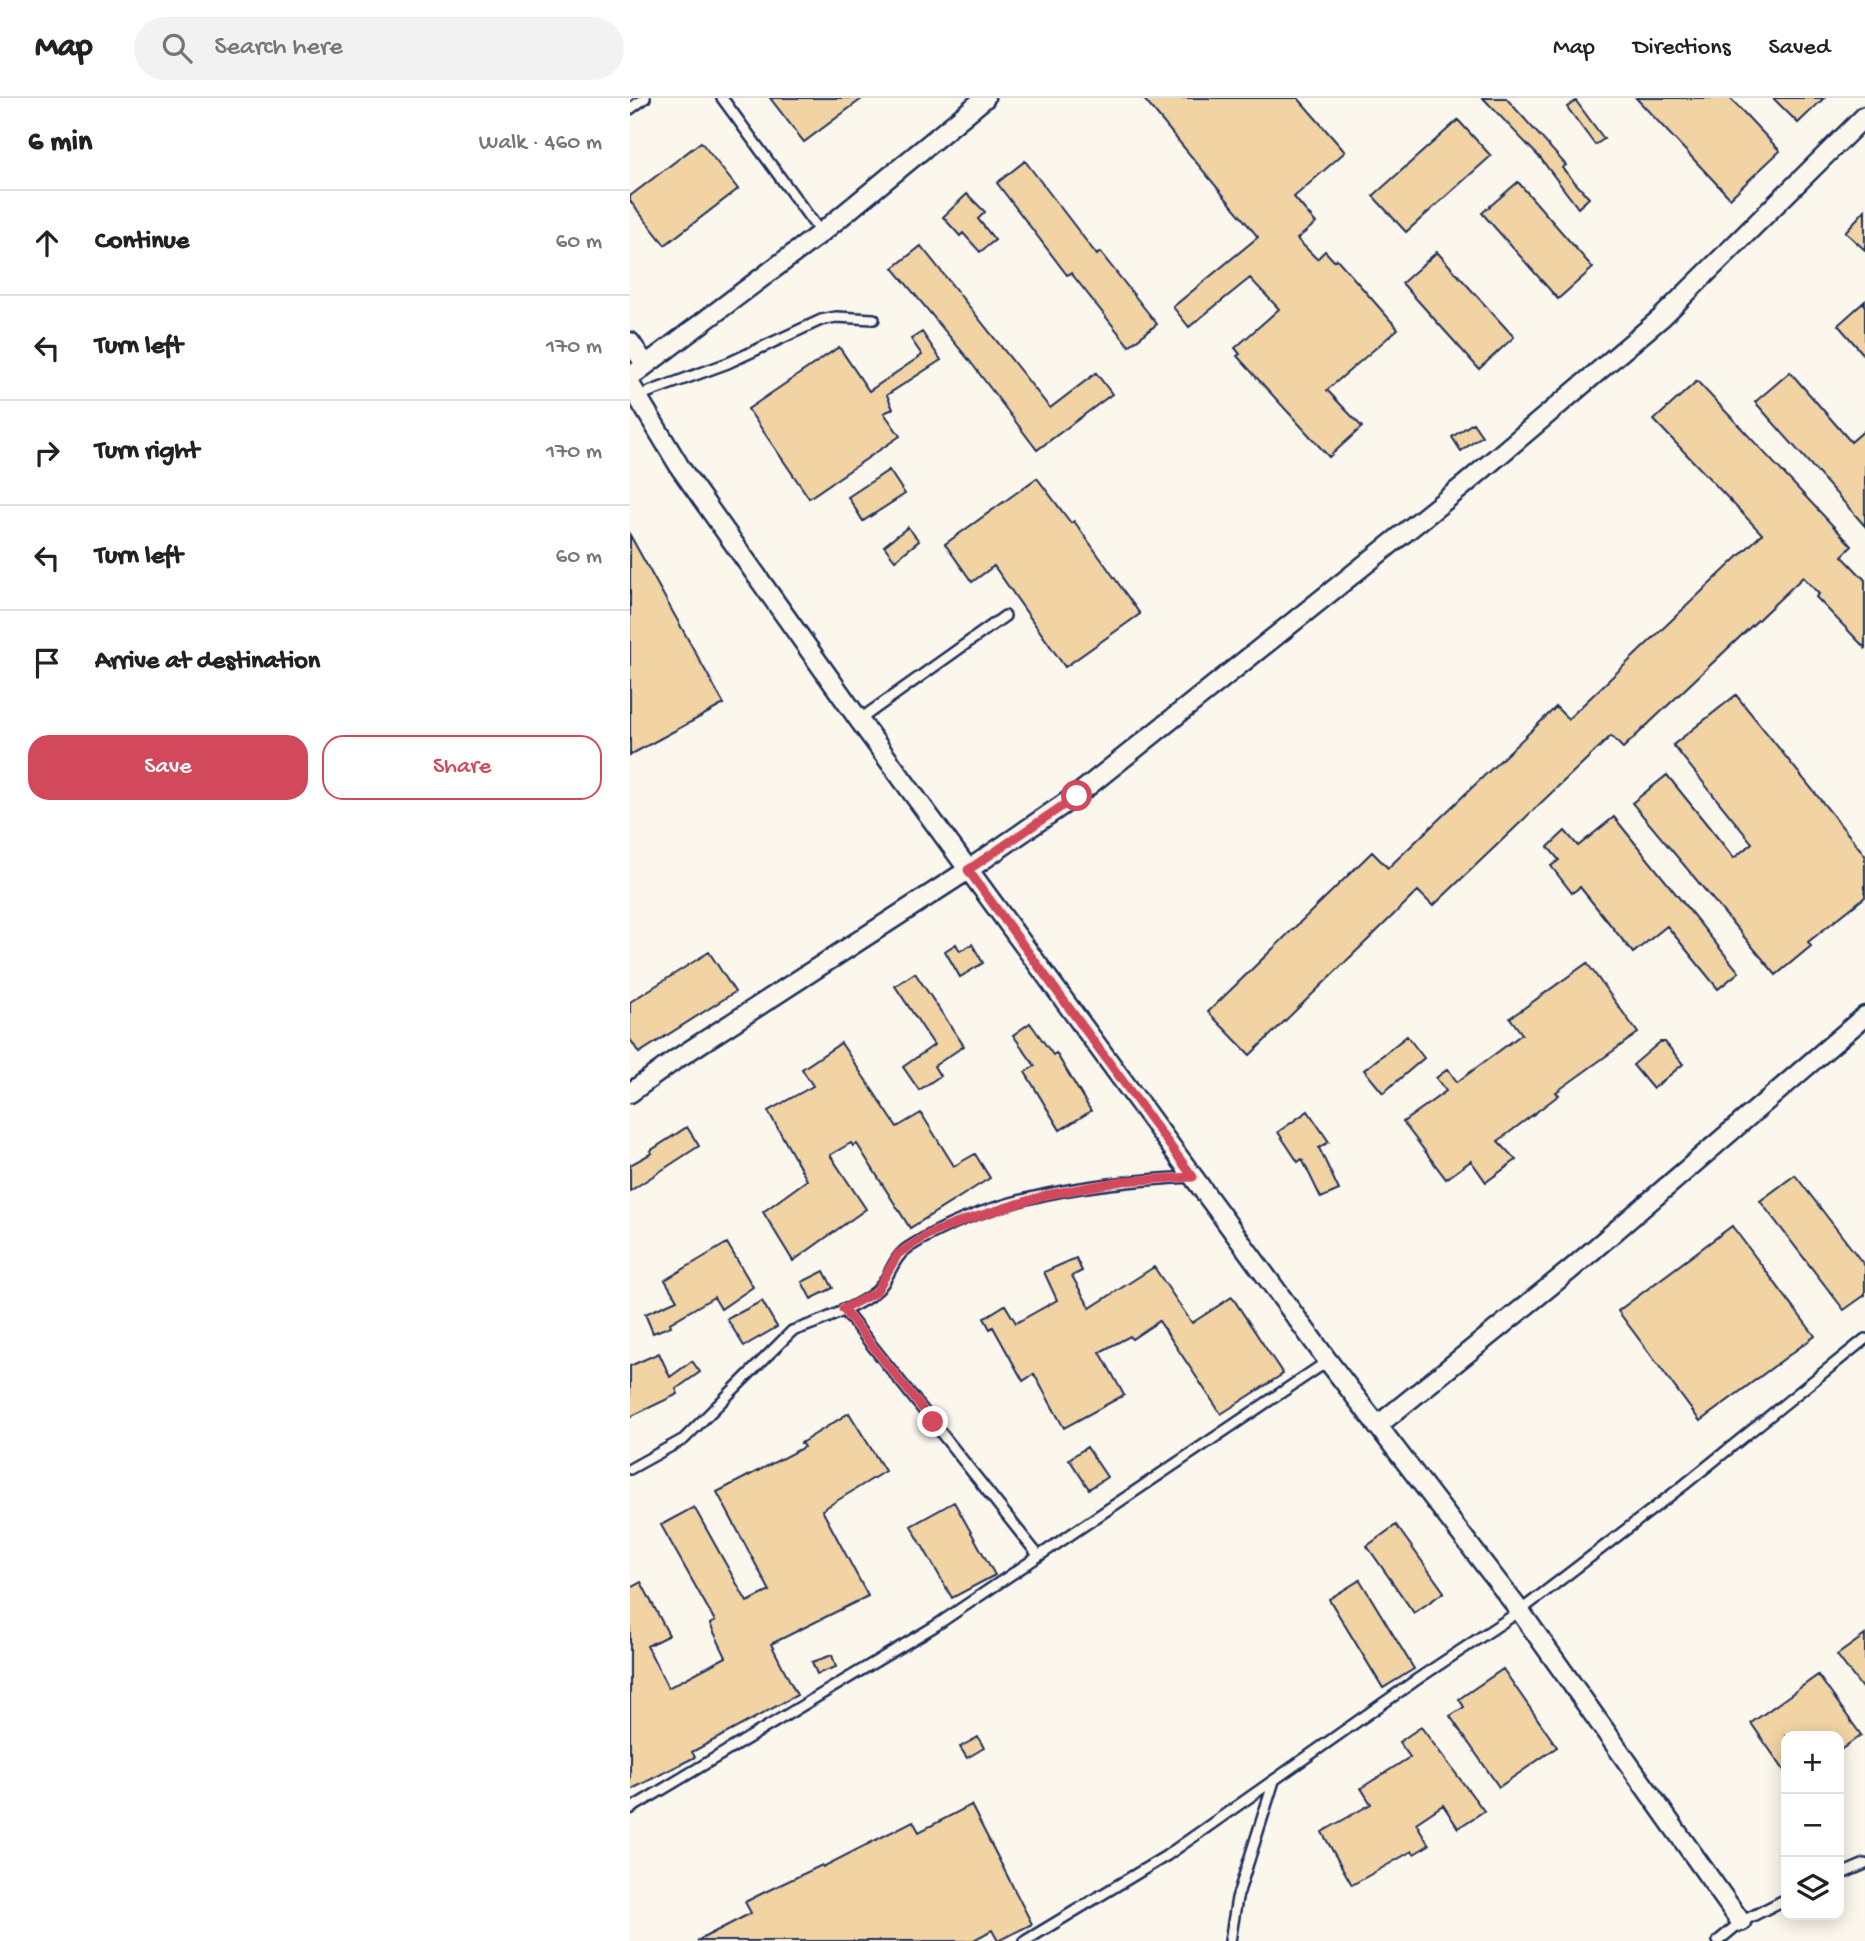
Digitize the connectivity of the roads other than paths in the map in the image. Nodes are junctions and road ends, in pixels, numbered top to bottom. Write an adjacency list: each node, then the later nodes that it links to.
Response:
1 (645, 98): 4 (lane)
2 (722, 98): 6 (lane)
3 (985, 98): 6 (street)
4 (630, 108)
5 (1865, 116): 14 (street)
6 (821, 233): 9 (street)
7 (874, 319): 11 (lane)
8 (630, 342): 9 (street)
9 (646, 365): 10 (street)
10 (630, 377)
11 (634, 390): 13 (street)
12 (1005, 616): 13 (lane)
13 (859, 720): 14 (street)
14 (968, 870): 16 (street); 17 (street)
15 (1865, 1016): 21 (street)
16 (630, 1093)
17 (1193, 1177): 18 (lane); 20 (street)
18 (843, 1309): 22 (lane); 23 (lane)
19 (1865, 1339): 24 (lane)
20 (1328, 1361): 21 (street); 23 (lane)
21 (1377, 1426): 24 (street)
22 (630, 1469)
23 (1038, 1555): 26 (lane)
24 (1520, 1611): 25 (lane); 30 (street)
25 (1274, 1780): 31 (lane); 32 (lane)
26 (630, 1809)
27 (1865, 1864): 28 (lane)
28 (1844, 1873)
29 (1781, 1902): 30 (lane)
30 (1741, 1922): 33 (lane)
31 (1026, 1941)
32 (1230, 1941)
33 (1718, 1941)

